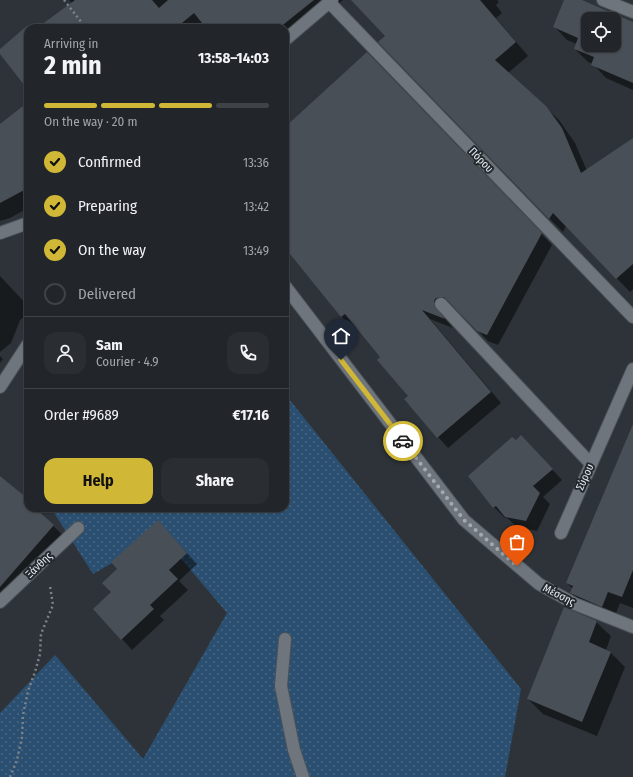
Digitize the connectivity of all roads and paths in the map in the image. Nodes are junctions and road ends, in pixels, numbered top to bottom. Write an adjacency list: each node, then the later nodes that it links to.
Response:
1 (64, 0): 5 (path)
2 (603, 0): 4 (street)
3 (331, 1): 6 (street); 11 (street, Πόρου)
4 (633, 12)
5 (83, 24)
6 (289, 37)
7 (24, 224): 8 (street)
8 (0, 233)
9 (289, 291): 20 (street, Μέσσης)
10 (441, 304): 15 (street)
11 (633, 317)
12 (24, 350): 14 (street)
13 (631, 377): 15 (street, Σύρου)
14 (0, 388)
15 (591, 464): 17 (street, Σύρου)
16 (78, 528): 18 (street, Ξάνθης)
17 (560, 532)
18 (47, 558): 19 (street, Ξάνθης); 22 (path)
19 (0, 602)
20 (633, 627)
21 (285, 639): 23 (street)
22 (10, 777)
23 (304, 777)

